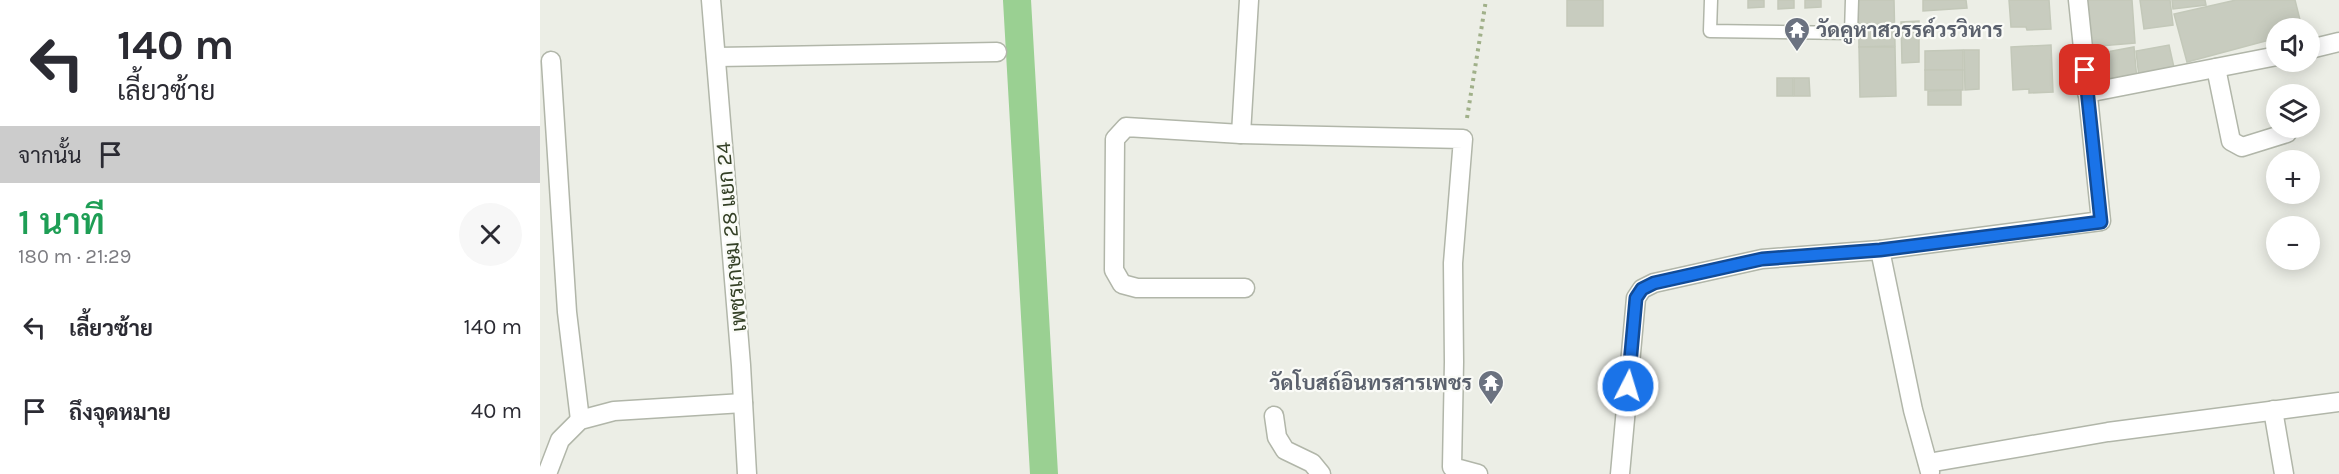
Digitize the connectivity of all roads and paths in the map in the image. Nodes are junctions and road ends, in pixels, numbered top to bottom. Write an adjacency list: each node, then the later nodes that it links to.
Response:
1 (711, 0): 10 (street, เพชรเกษม 28 แยก 24)
2 (1249, 0): 15 (street)
3 (1486, 0): 17 (path)
4 (1711, 0): 5 (lane)
5 (1852, 0)
6 (2078, 0): 14 (street)
7 (2339, 42): 8 (street)
8 (2320, 47)
9 (997, 52): 10 (street)
10 (716, 57): 21 (street, เพชรเกษม 28 แยก 24)
11 (2266, 59): 13 (street)
12 (551, 61): 24 (street)
13 (2216, 68): 14 (street); 16 (street)
14 (2087, 93): 18 (street)
15 (1242, 134): 17 (street); 19 (street)
16 (2269, 138)
17 (1463, 139): 26 (street)
18 (1880, 250): 25 (street); 31 (street)
19 (1245, 288)
20 (2339, 402): 22 (street)
21 (743, 403): 24 (street); 28 (street, เพชรเกษม 28 แยก 24)
22 (2273, 410): 25 (street); 32 (street)
23 (1274, 416): 29 (street)
24 (580, 420): 27 (street)
25 (1929, 468)
26 (1448, 471): 30 (street)
27 (547, 474)
28 (747, 474)
29 (1321, 474)
30 (1478, 474)
31 (1620, 474)
32 (2284, 474)

